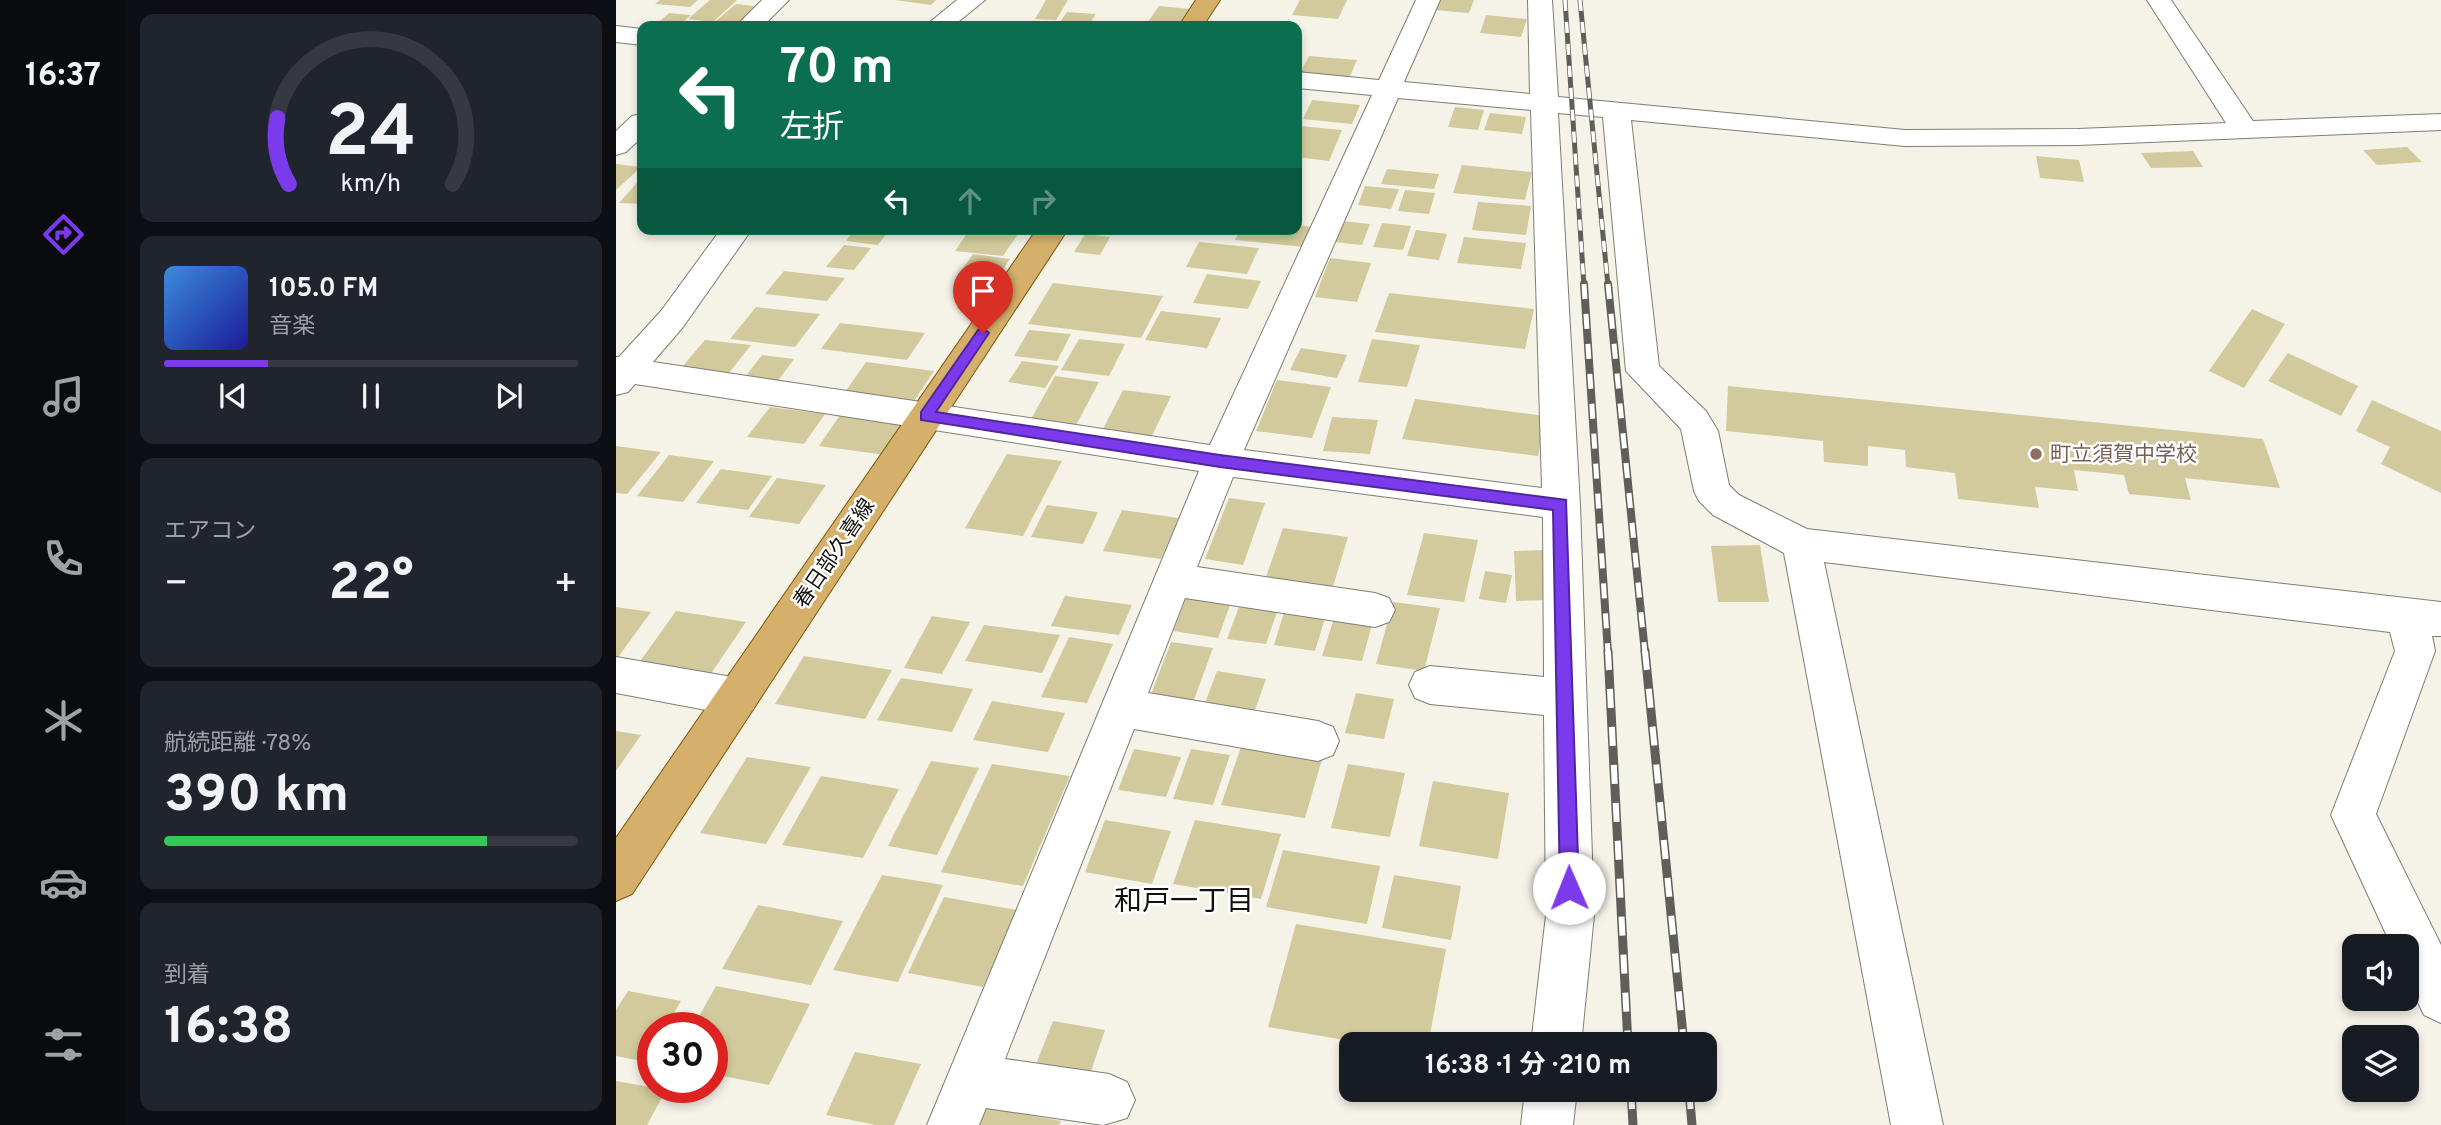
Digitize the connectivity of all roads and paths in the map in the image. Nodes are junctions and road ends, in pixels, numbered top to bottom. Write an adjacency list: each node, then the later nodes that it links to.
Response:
1 (777, 0): 7 (street)
2 (973, 0): 8 (street)
3 (1208, 0): 9 (main road)
4 (1428, 0): 13 (street)
5 (1540, 0): 14 (street)
6 (2159, 0): 18 (street)
7 (754, 21)
8 (944, 21)
9 (1194, 21)
10 (616, 34): 11 (street)
11 (637, 36)
12 (1302, 81): 13 (street)
13 (1387, 90): 14 (street); 26 (street)
14 (1543, 104): 15 (street); 27 (street)
15 (1616, 112): 18 (street); 28 (street)
16 (2441, 122): 18 (street)
17 (637, 127): 19 (street)
18 (2245, 130)
19 (616, 146)
20 (616, 155): 21 (street)
21 (637, 157)
22 (733, 235): 24 (street)
23 (1049, 235): 25 (main road, 春日部久喜線)
24 (620, 374): 25 (street)
25 (926, 416): 26 (street); 34 (main road, 春日部久喜線)
26 (1220, 461): 27 (street); 29 (street)
27 (1561, 505): 35 (street)
28 (1801, 544): 31 (street); 45 (street)
29 (1172, 580): 30 (street); 36 (street)
30 (1375, 610)
31 (2424, 618): 39 (street)
32 (616, 675): 34 (street)
33 (1430, 685): 35 (street)
34 (738, 697): 38 (main road, 春日部久喜線)
35 (1565, 698): 40 (street)
36 (1121, 708): 37 (street); 43 (street)
37 (1318, 741)
38 (616, 878)
39 (2441, 998)
40 (1557, 1032)
41 (1109, 1100): 43 (street)
42 (1550, 1102): 44 (street)
43 (962, 1103)
44 (1547, 1125)
45 (1917, 1125)

